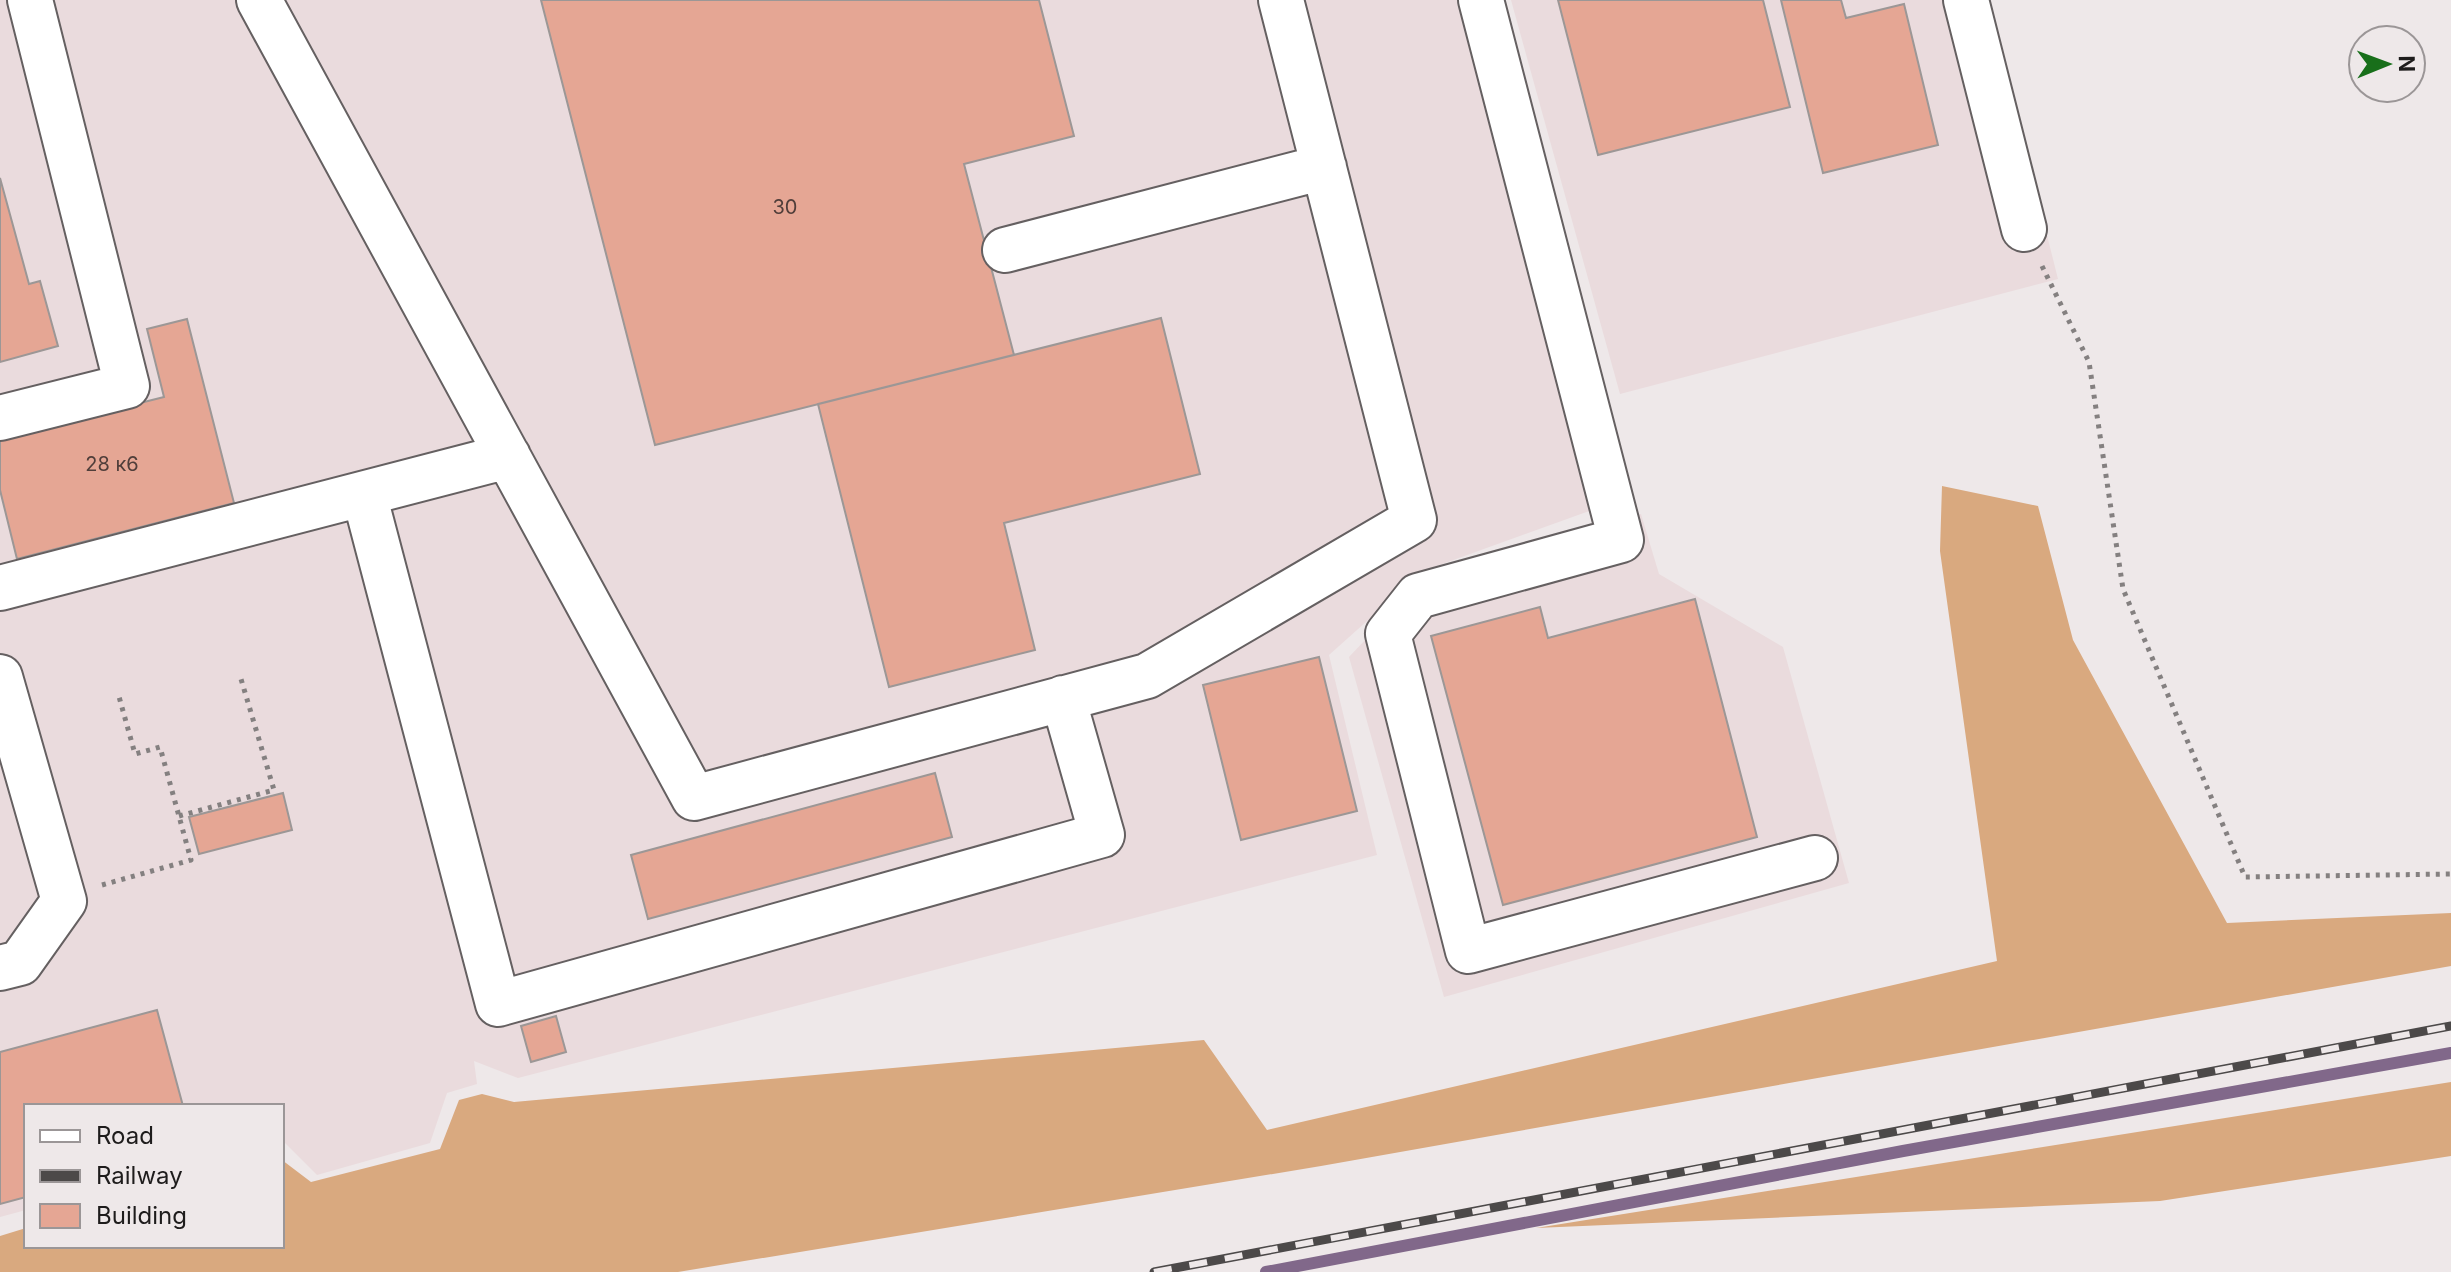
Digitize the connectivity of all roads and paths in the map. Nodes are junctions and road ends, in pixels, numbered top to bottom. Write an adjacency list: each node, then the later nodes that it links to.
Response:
1 (30, 0): 9 (lane)
2 (259, 0): 10 (lane)
3 (1281, 0): 6 (lane)
4 (1481, 0): 19 (lane)
5 (1966, 0): 7 (lane)
6 (1324, 167): 8 (lane); 16 (lane)
7 (2024, 229): 20 (path)
8 (1005, 250)
9 (0, 418)
10 (508, 456): 11 (lane); 16 (lane)
11 (364, 494): 12 (lane); 16 (lane)
12 (0, 588)
13 (0, 677): 17 (lane)
14 (241, 679): 18 (path)
15 (118, 693): 18 (path)
16 (1063, 698)
17 (12, 769): 21 (lane)
18 (179, 816): 21 (path)
19 (1815, 858)
20 (2451, 874)
21 (62, 896): 22 (lane)
22 (0, 968)

